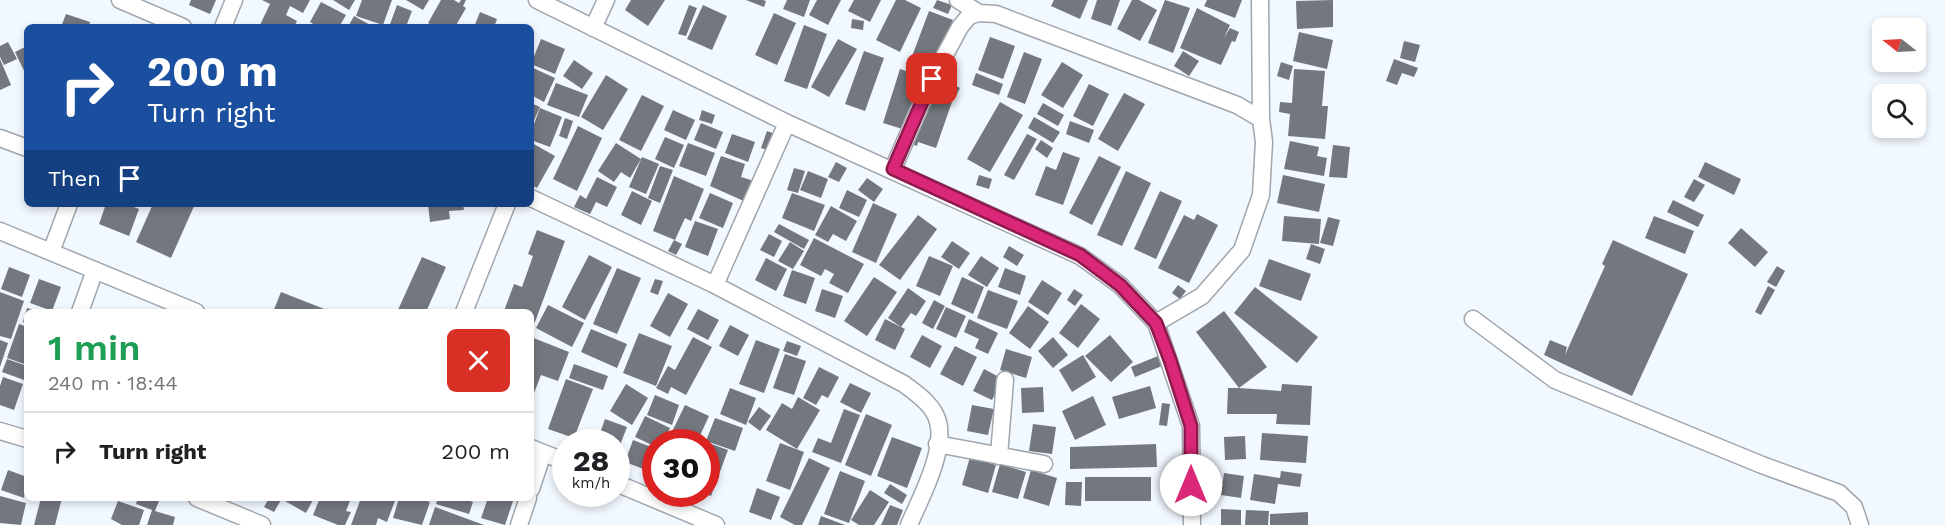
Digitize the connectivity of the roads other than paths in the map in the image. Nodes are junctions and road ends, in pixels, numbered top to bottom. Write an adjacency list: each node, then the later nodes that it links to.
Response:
1 (120, 0): 8 (street)
2 (234, 0): 9 (street)
3 (537, 0): 10 (street)
4 (606, 0): 10 (street)
5 (958, 0): 7 (street)
6 (1260, 0): 11 (street)
7 (979, 13): 11 (street); 15 (street)
8 (176, 24)
9 (224, 24)
10 (593, 28): 12 (street)
11 (1261, 119): 27 (street)
12 (787, 123): 15 (street); 22 (street)
13 (0, 138): 14 (street)
14 (24, 147)
15 (893, 169): 27 (street)
16 (534, 199): 22 (street)
17 (68, 207): 20 (street)
18 (506, 207): 25 (street)
19 (0, 231): 20 (street)
20 (51, 252): 21 (street)
21 (95, 270): 23 (street); 24 (street)
22 (715, 285): 31 (street)
23 (81, 309)
24 (189, 309)
25 (465, 309)
26 (1473, 319): 45 (street)
27 (1156, 323): 44 (street)
28 (1005, 380): 34 (street)
29 (0, 431): 30 (street)
30 (24, 438)
31 (937, 444): 34 (street); 43 (street)
32 (537, 450): 33 (street); 36 (street)
33 (552, 456)
34 (999, 456): 35 (street)
35 (1044, 464)
36 (534, 470)
37 (630, 489): 42 (street)
38 (204, 501): 40 (street)
39 (527, 501): 41 (street)
40 (262, 525)
41 (519, 525)
42 (716, 525)
43 (909, 525)
44 (1192, 525)
45 (1860, 525)

